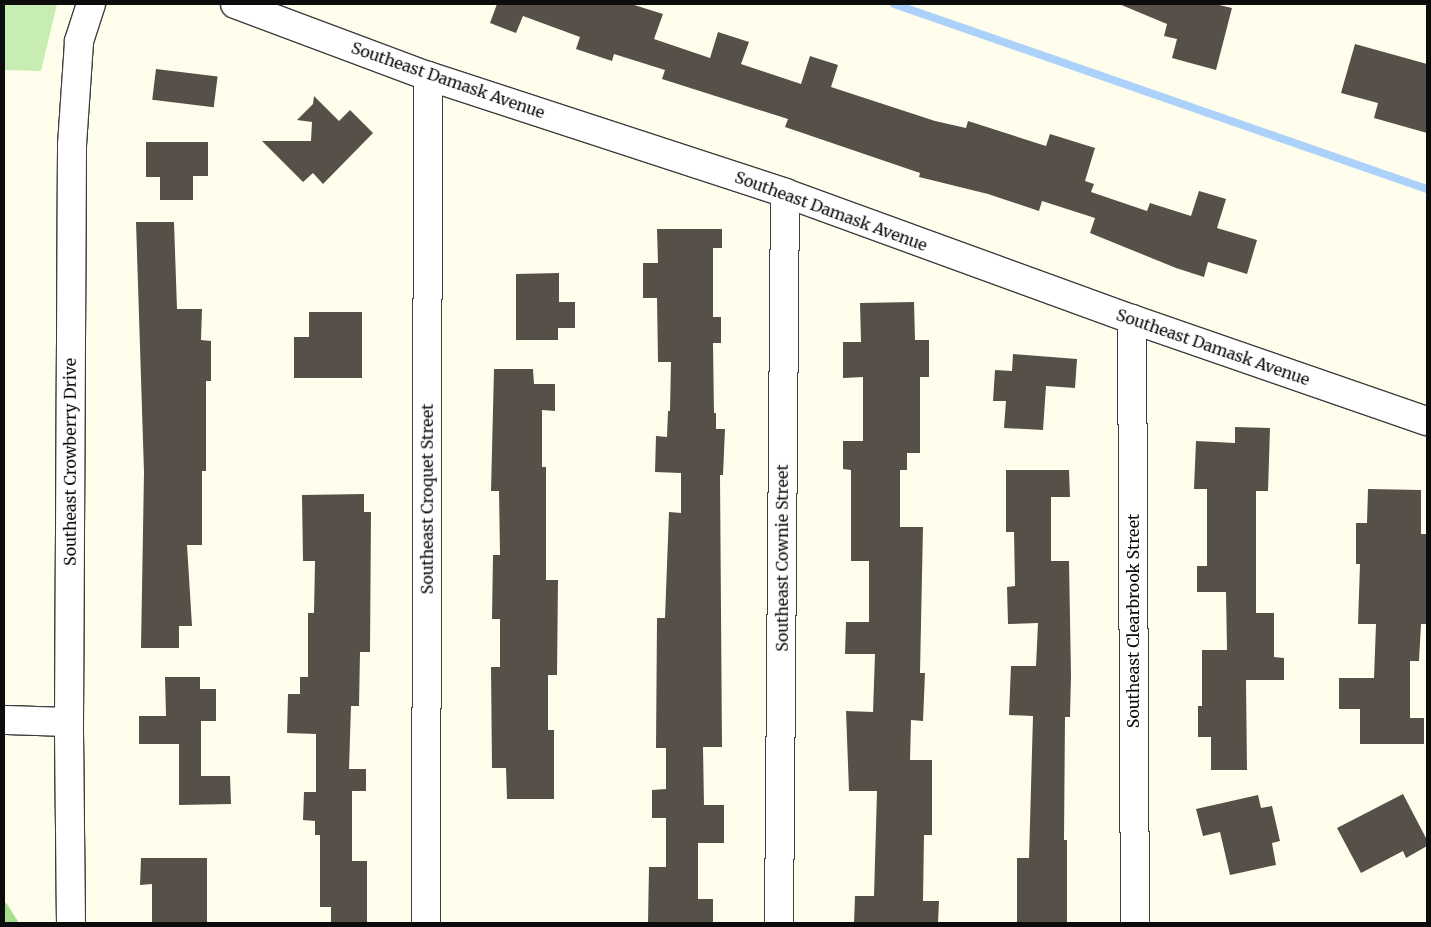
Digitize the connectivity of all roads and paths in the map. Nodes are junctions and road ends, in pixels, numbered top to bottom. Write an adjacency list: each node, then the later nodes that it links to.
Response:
1 (92, 4): 8 (street, Southeast Crowberry Drive)
2 (235, 4): 3 (street, Southeast Damask Avenue)
3 (428, 76): 4 (street, Southeast Damask Avenue); 10 (street, Southeast Croquet Street)
4 (785, 193): 5 (street, Southeast Damask Avenue); 11 (street, Southeast Cownie Street)
5 (1132, 319): 6 (street, Southeast Damask Avenue); 12 (street, Southeast Clearbrook Street)
6 (1427, 421)
7 (4, 720): 8 (street)
8 (69, 722): 9 (street, Southeast Crowberry Drive)
9 (71, 923)
10 (426, 923)
11 (779, 923)
12 (1135, 923)

